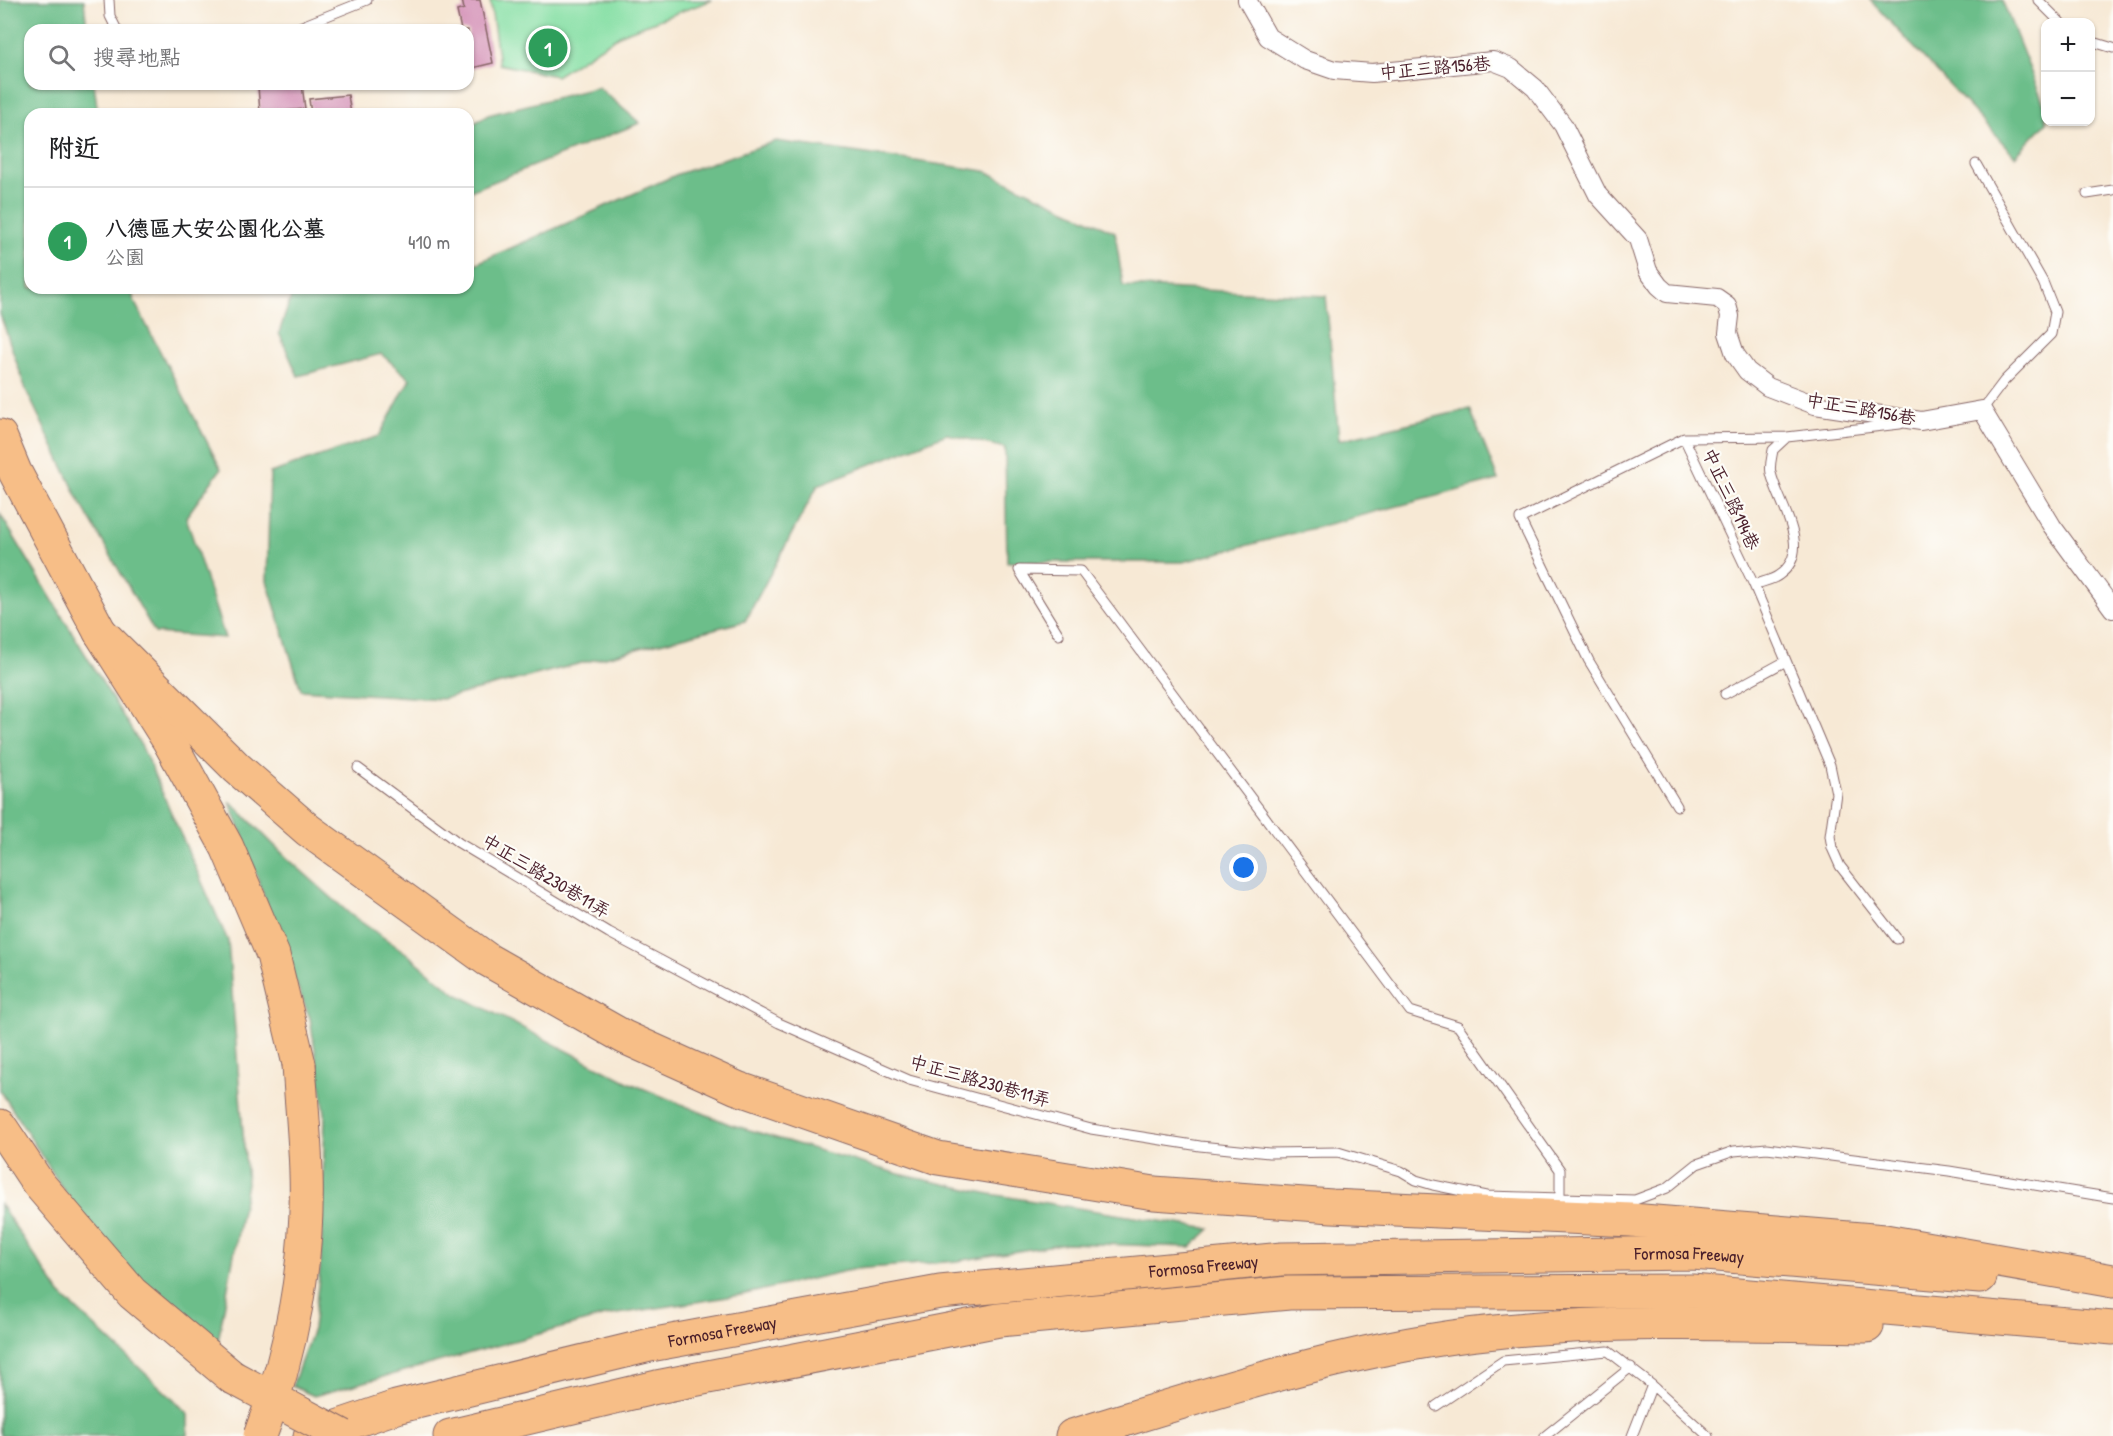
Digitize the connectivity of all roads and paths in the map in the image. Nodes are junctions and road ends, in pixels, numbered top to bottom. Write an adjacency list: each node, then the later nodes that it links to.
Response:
1 (109, 0): 6 (lane)
2 (367, 0): 7 (lane)
3 (1246, 0): 14 (street, 中正三路156巷)
4 (2038, 0): 5 (lane)
5 (2056, 18)
6 (114, 24)
7 (307, 24)
8 (2095, 42): 9 (lane)
9 (2113, 48)
10 (1976, 164): 13 (lane)
11 (2113, 190): 12 (lane)
12 (2087, 194)
13 (1982, 410): 14 (street, 中正三路156巷); 19 (street)
14 (1921, 422): 16 (lane)
15 (0, 436): 20 (highway)
16 (1787, 437): 17 (lane); 18 (lane)
17 (1684, 438): 18 (lane, 中正三路194巷); 25 (lane, 中正三路194巷)
18 (1754, 585): 22 (lane, 中正三路194巷)
19 (2113, 609)
20 (100, 632): 30 (highway); 36 (highway, bridge)
21 (1059, 635): 29 (lane)
22 (1786, 661): 23 (lane); 26 (lane, 中正三路194巷)
23 (1725, 694)
24 (358, 768): 29 (lane, 中正三路230巷11弄)
25 (1677, 806)
26 (1897, 939)
27 (0, 1126): 38 (highway, bridge)
28 (2113, 1198): 29 (lane, 中正三路230巷11弄)
29 (1560, 1200)
30 (2113, 1281)
31 (2113, 1288): 37 (highway, Formosa Freeway)
32 (2113, 1329): 39 (highway, Formosa Freeway); 40 (highway)
33 (1631, 1367): 34 (lane); 35 (lane); 41 (lane)
34 (1652, 1385): 42 (lane); 43 (lane)
35 (1436, 1406)
36 (260, 1436)
37 (310, 1436)
38 (344, 1436)
39 (450, 1436)
40 (1072, 1436)
41 (1545, 1436)
42 (1632, 1436)
43 (1708, 1436)

